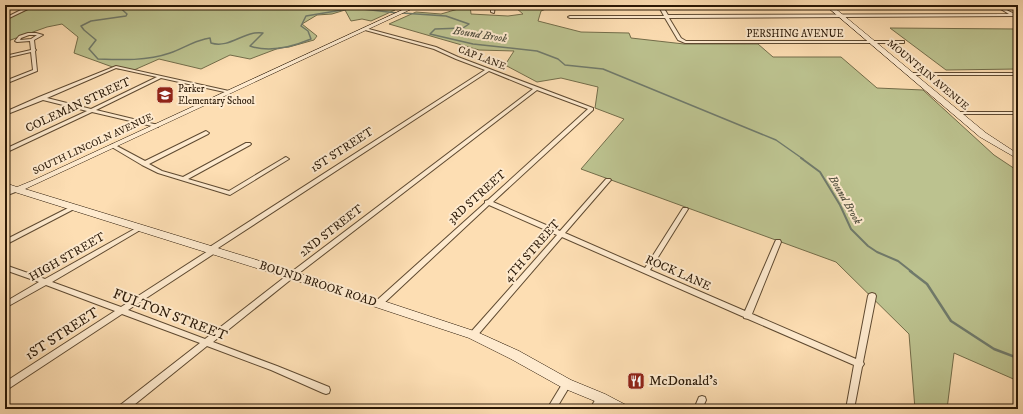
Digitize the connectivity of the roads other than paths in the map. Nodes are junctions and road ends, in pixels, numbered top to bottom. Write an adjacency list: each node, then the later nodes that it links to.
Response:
1 (34, 5): 15 (street)
2 (418, 5): 16 (main road, SOUTH LINCOLN AVENUE)
3 (493, 5): 9 (street)
4 (660, 5): 11 (street)
5 (828, 5): 12 (main road, MOUNTAIN AVENUE)
6 (996, 5): 10 (street)
7 (1001, 5): 8 (main road)
8 (1018, 8)
9 (493, 12)
10 (1012, 15): 12 (street); 13 (street)
11 (666, 16): 12 (street); 14 (street); 18 (street, PERSHING AVENUE)
12 (841, 16): 18 (main road, MOUNTAIN AVENUE)
13 (1018, 16)
14 (570, 17)
15 (5, 19)
16 (366, 29): 22 (street, CAP LANE); 28 (main road, SOUTH LINCOLN AVENUE)
17 (32, 40): 17 (street); 20 (street)
18 (872, 42): 19 (street, PERSHING AVENUE); 23 (main road, MOUNTAIN AVENUE)
19 (903, 42)
20 (34, 50): 21 (street); 26 (street)
21 (5, 57)
22 (488, 70): 27 (street, CAP LANE); 55 (street, 1ST STREET)
23 (910, 74): 24 (street); 32 (main road, MOUNTAIN AVENUE)
24 (1018, 74)
25 (159, 78): 28 (street); 29 (street); 31 (street, COLEMAN STREET)
26 (5, 83)
27 (537, 88): 30 (street, CAP LANE); 58 (street, 2ND STREET)
28 (229, 92): 35 (main road, SOUTH LINCOLN AVENUE)
29 (41, 98): 31 (street); 34 (street)
30 (591, 109): 48 (street, 3RD STREET)
31 (92, 110): 35 (street); 39 (street, COLEMAN STREET)
32 (957, 113): 33 (street); 40 (main road, MOUNTAIN AVENUE)
33 (1018, 113)
34 (5, 114)
35 (156, 126): 38 (main road, SOUTH LINCOLN AVENUE)
36 (206, 133): 42 (street)
37 (248, 144): 43 (street)
38 (113, 146): 42 (street); 46 (main road, SOUTH LINCOLN AVENUE)
39 (5, 151)
40 (1018, 157)
41 (286, 159): 43 (street)
42 (144, 164): 43 (street)
43 (183, 179)
44 (608, 180): 52 (street, 4TH STREET)
45 (5, 186): 46 (main road, BOUND BROOK ROAD)
46 (16, 190): 47 (street); 49 (main road, BOUND BROOK ROAD)
47 (5, 194)
48 (487, 202): 52 (street, ROCK LANE); 61 (street, 3RD STREET)
49 (74, 207): 51 (main road, BOUND BROOK ROAD); 54 (street)
50 (685, 209): 57 (street)
51 (140, 228): 55 (main road, BOUND BROOK ROAD); 59 (street, HIGH STREET)
52 (561, 234): 57 (street, ROCK LANE); 65 (street, 4TH STREET)
53 (778, 242): 64 (street)
54 (5, 243)
55 (211, 250): 58 (main road, BOUND BROOK ROAD); 63 (street, 1ST STREET)
56 (5, 267): 59 (street, FULTON STREET)
57 (646, 271): 64 (street, ROCK LANE)
58 (292, 275): 61 (main road, BOUND BROOK ROAD); 66 (street, 2ND STREET)
59 (46, 282): 62 (street, HIGH STREET); 63 (street, FULTON STREET)
60 (872, 296): 67 (street)
61 (379, 303): 65 (main road, BOUND BROOK ROAD)
62 (5, 305)
63 (122, 310): 66 (street, FULTON STREET); 69 (street, 1ST STREET)
64 (747, 316): 67 (street, ROCK LANE)
65 (473, 335): 68 (main road, BOUND BROOK ROAD)
66 (207, 342): 70 (street, FULTON STREET); 73 (street, 2ND STREET)
67 (860, 364): 77 (street)
68 (567, 384): 72 (main road, BOUND BROOK ROAD); 74 (street)
69 (5, 387)
70 (326, 390)
71 (702, 400): 76 (street)
72 (598, 404): 75 (main road, BOUND BROOK ROAD)
73 (122, 409)
74 (550, 409)
75 (620, 409)
76 (698, 409)
77 (850, 409)

